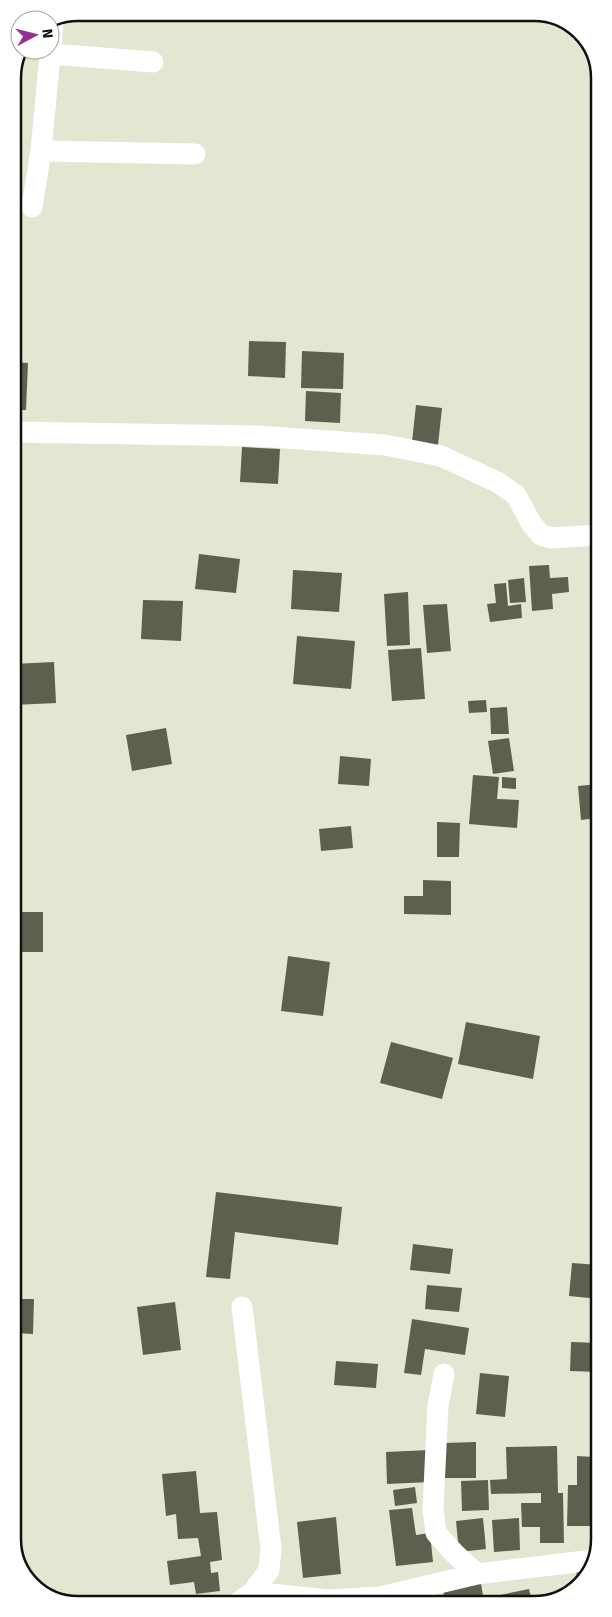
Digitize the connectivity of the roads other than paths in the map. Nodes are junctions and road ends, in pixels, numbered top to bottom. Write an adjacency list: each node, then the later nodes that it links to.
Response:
1 (60, 55): 3 (street)
2 (50, 60): 4 (street)
3 (153, 62)
4 (40, 151): 5 (street); 6 (street)
5 (195, 154)
6 (32, 207)
7 (21, 432): 8 (street)
8 (591, 535)
9 (242, 1308): 13 (street)
10 (444, 1374): 12 (street)
11 (586, 1561): 12 (street)
12 (477, 1574): 14 (street)
13 (247, 1596)
14 (380, 1596)

